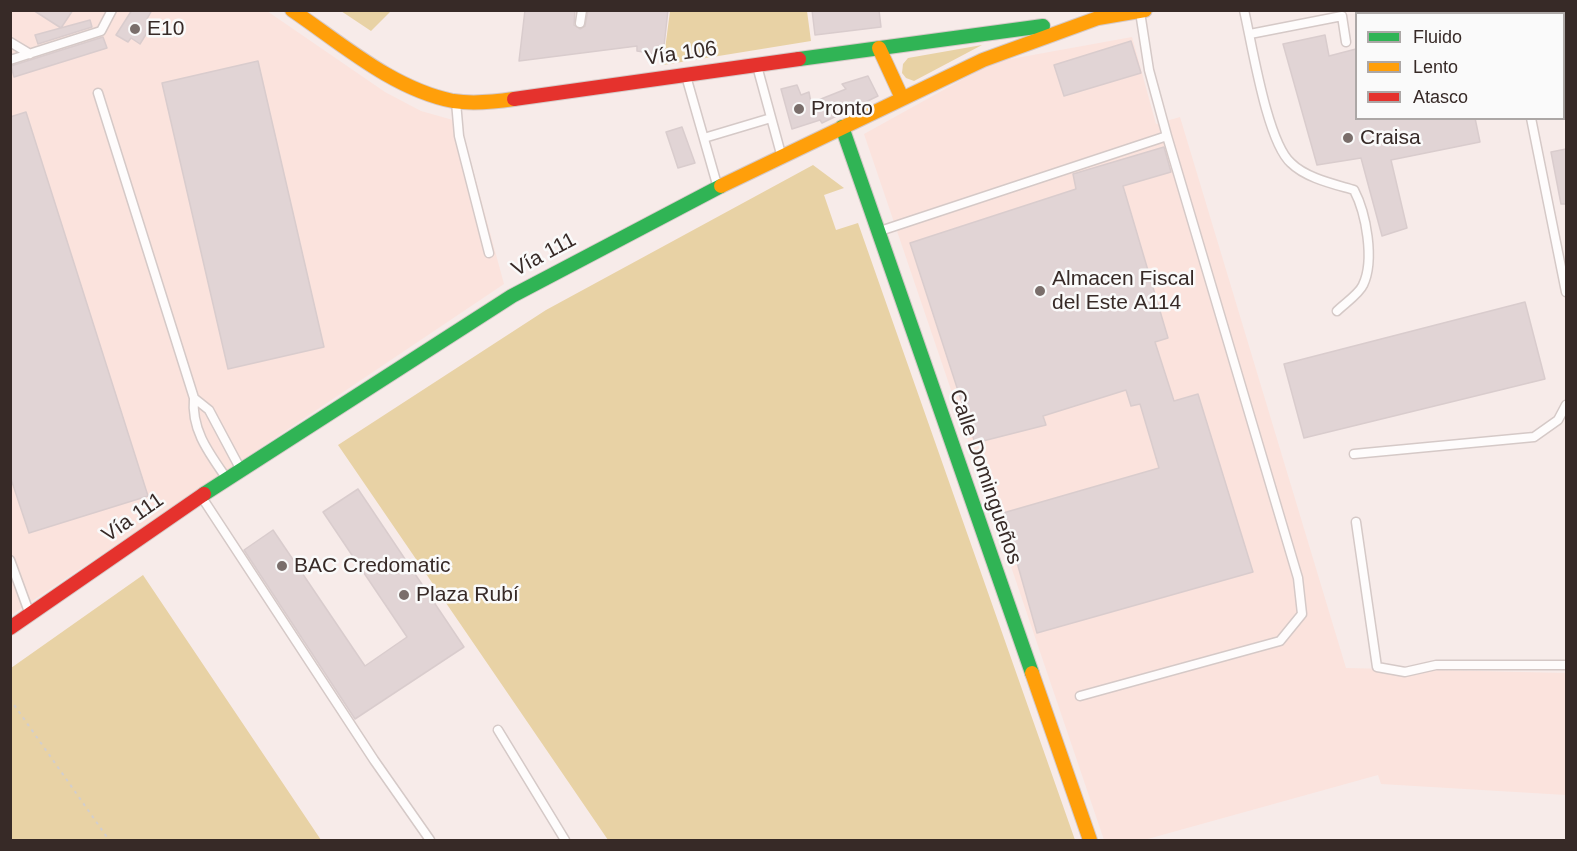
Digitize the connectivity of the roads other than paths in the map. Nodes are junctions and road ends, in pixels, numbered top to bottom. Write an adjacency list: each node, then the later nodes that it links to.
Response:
1 (112, 10): 12 (lane)
2 (292, 10): 18 (main road, Vía 106)
3 (582, 10): 7 (lane)
4 (1244, 10): 8 (lane)
5 (1142, 11): 6 (main road, Vía 111); 22 (lane)
6 (1098, 18): 11 (main road, Vía 106); 17 (main road, Vía 111)
7 (580, 24)
8 (1250, 34): 10 (lane); 29 (lane)
9 (10, 42): 12 (lane)
10 (1346, 42)
11 (879, 48): 14 (main road, Vía 106); 17 (main road)
12 (30, 54): 13 (lane)
13 (10, 60)
14 (757, 65): 15 (main road, Vía 106); 19 (lane)
15 (686, 75): 18 (main road, Vía 106); 23 (lane)
16 (98, 93): 30 (lane)
17 (902, 98): 21 (main road, Vía 111)
18 (456, 101): 27 (lane)
19 (771, 118): 23 (lane); 24 (lane)
20 (1531, 120): 28 (lane)
21 (842, 127): 24 (main road, Vía 111); 26 (main road, Calle Domingueños)
22 (1167, 136): 26 (lane); 41 (lane)
23 (704, 138): 25 (lane)
24 (782, 157): 25 (main road, Vía 111)
25 (718, 188): 33 (main road, Vía 111)
26 (878, 231): 45 (main road, Calle Domingueños)
27 (489, 252)
28 (1566, 292)
29 (1337, 311)
30 (194, 398): 33 (lane); 34 (lane)
31 (1566, 405): 32 (lane)
32 (1354, 454)
33 (241, 471): 34 (main road, Vía 111)
34 (227, 480): 35 (main road, Vía 111)
35 (201, 496): 38 (main road, Vía 111); 43 (lane)
36 (1356, 522): 40 (lane)
37 (10, 560): 38 (lane)
38 (30, 616): 39 (main road, Vía 111)
39 (10, 628)
40 (1566, 665)
41 (1080, 696)
42 (498, 730): 44 (lane)
43 (430, 840)
44 (565, 840)
45 (1090, 840)

